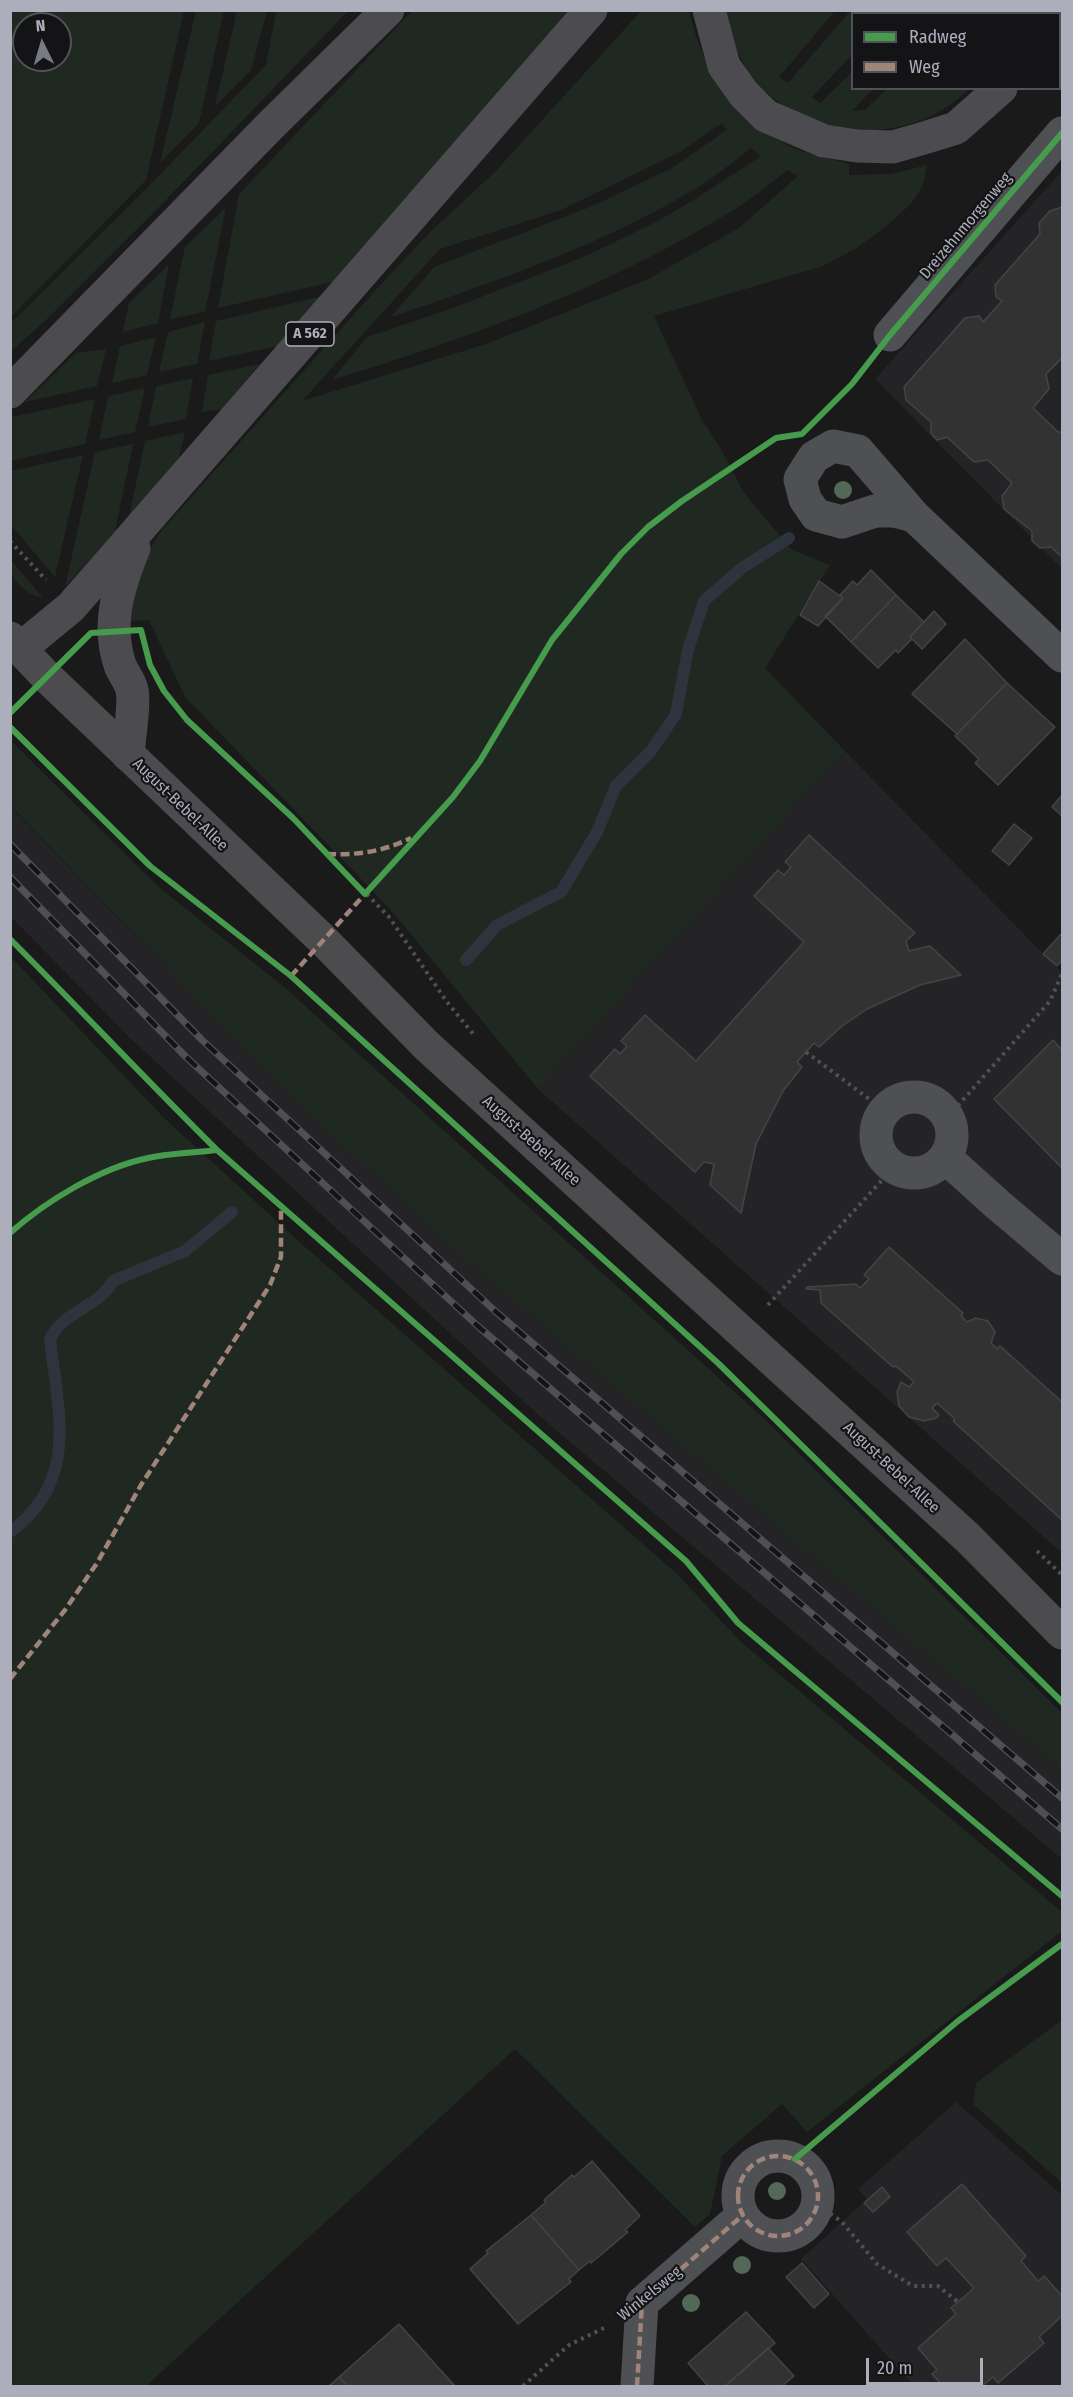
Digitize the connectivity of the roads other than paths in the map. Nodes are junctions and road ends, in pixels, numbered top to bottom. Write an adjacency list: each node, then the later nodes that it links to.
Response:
1 (388, 10): 6 (highway)
2 (591, 10): 11 (highway, A 562)
3 (709, 10): 4 (highway)
4 (1000, 90)
5 (1062, 133): 7 (street, Dreizehnmorgenweg)
6 (84, 316): 8 (highway); 9 (highway)
7 (890, 335)
8 (10, 366)
9 (10, 392)
10 (914, 516): 13 (street)
11 (142, 526): 12 (highway, A 562); 14 (highway)
12 (15, 644): 14 (main road, August-Bebel-Allee)
13 (1062, 656)
14 (128, 755): 17 (main road, August-Bebel-Allee)
15 (945, 1157): 15 (street); 16 (street)
16 (1062, 1259)
17 (1062, 1632)
18 (743, 2215): 18 (street); 19 (street, Winkelsweg)
19 (637, 2386)

